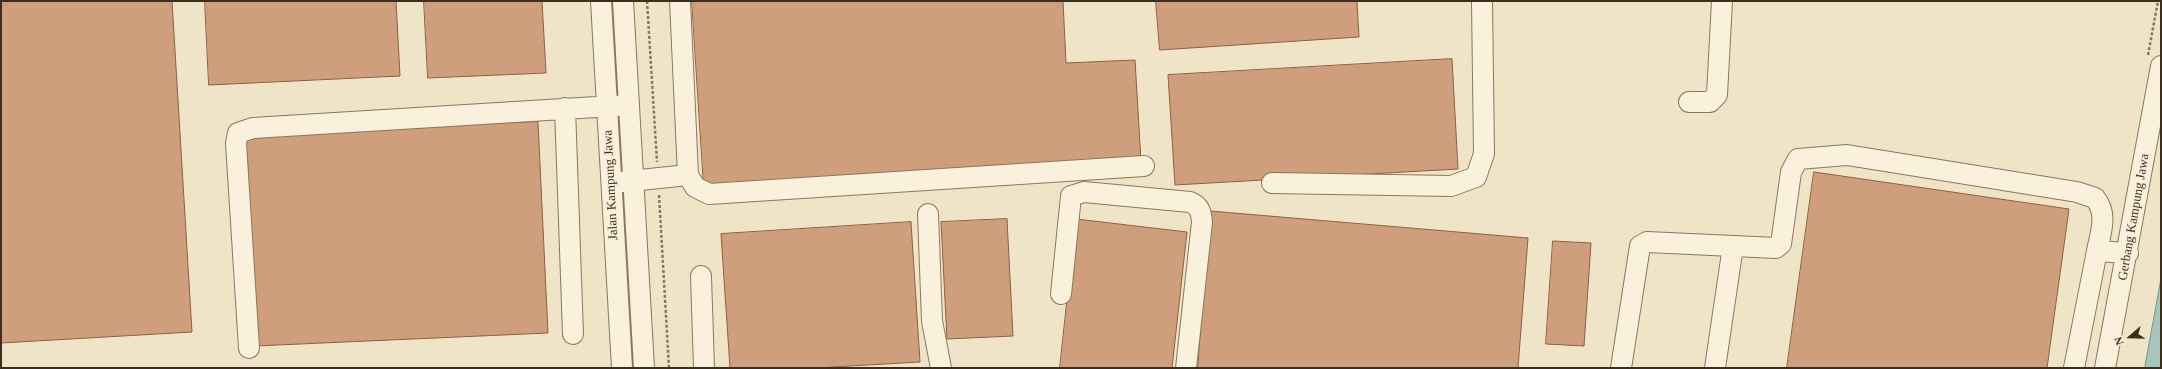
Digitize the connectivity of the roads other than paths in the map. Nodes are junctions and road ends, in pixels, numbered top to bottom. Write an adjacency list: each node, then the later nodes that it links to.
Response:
1 (601, 1): 8 (street, Jalan Kampung Jawa)
2 (623, 1): 9 (street, Jalan Kampung Jawa)
3 (680, 1): 12 (street)
4 (1482, 1): 15 (street)
5 (1722, 1): 7 (street)
6 (2161, 66): 19 (street, Gerbang Kampung Jawa)
7 (1689, 102)
8 (606, 105): 9 (street); 10 (street); 14 (street, Jalan Kampung Jawa)
9 (629, 105): 13 (street, Jalan Kampung Jawa)
10 (565, 108): 22 (street); 23 (street)
11 (1144, 166): 12 (street)
12 (688, 175): 13 (street)
13 (634, 181): 14 (street); 25 (street, Jalan Kampung Jawa)
14 (611, 182): 24 (street, Jalan Kampung Jawa)
15 (1272, 183)
16 (928, 214): 27 (street)
17 (1733, 246): 18 (street); 29 (street); 30 (street)
18 (2097, 251): 19 (street); 31 (street)
19 (2128, 253): 32 (street, Gerbang Kampung Jawa)
20 (700, 276): 26 (street)
21 (1061, 294): 28 (street)
22 (573, 334)
23 (249, 348)
24 (622, 368)
25 (644, 368)
26 (704, 368)
27 (941, 368)
28 (1186, 368)
29 (1621, 368)
30 (1715, 368)
31 (2074, 368)
32 (2105, 368)

